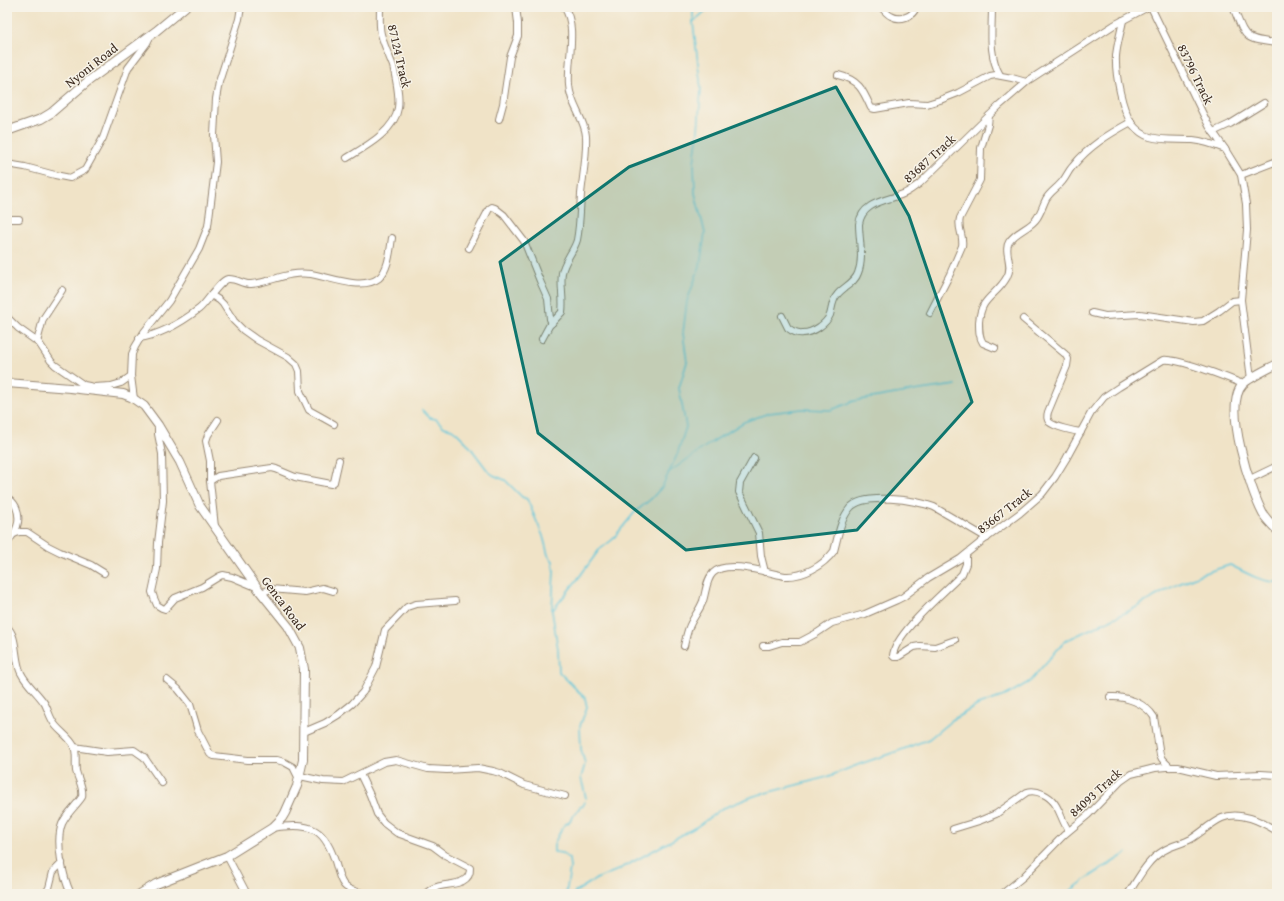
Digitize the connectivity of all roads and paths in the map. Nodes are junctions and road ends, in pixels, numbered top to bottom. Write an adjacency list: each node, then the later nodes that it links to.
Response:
1 (185, 7): 12 (street, Nyoni Road)
2 (241, 7): 41 (street)
3 (380, 7): 24 (street, 87124 Track)
4 (516, 7): 19 (street)
5 (564, 7): 40 (street)
6 (881, 7): 7 (street)
7 (916, 7)
8 (992, 7): 15 (street)
9 (1149, 7): 11 (street, 83687 Track); 22 (street, 83796 Track)
10 (1233, 7): 13 (street)
11 (1123, 20): 16 (street, 83687 Track); 20 (street)
12 (152, 34): 21 (street, Nyoni Road); 26 (street)
13 (1277, 43)
14 (838, 75): 15 (street)
15 (1000, 75): 16 (street)
16 (1026, 82): 18 (street, 83687 Track)
17 (1264, 103): 22 (street)
18 (989, 116): 36 (street); 37 (street, 83687 Track)
19 (499, 119)
20 (1131, 122): 23 (street); 44 (street)
21 (8, 130)
22 (1213, 132): 23 (street, 83796 Track)
23 (1225, 149): 27 (street, 83796 Track)
24 (347, 158)
25 (1277, 161): 27 (street)
26 (7, 164)
27 (1241, 175): 34 (street)
28 (7, 219): 29 (street)
29 (19, 219)
30 (392, 238): 33 (street)
31 (469, 248): 40 (street)
32 (62, 290): 43 (street)
33 (211, 295): 41 (street); 52 (street)
34 (1241, 300): 35 (street); 47 (street)
35 (1092, 313)
36 (930, 314)
37 (782, 316)
38 (7, 317): 43 (street)
39 (1023, 319): 54 (street)
40 (552, 323): 42 (street)
41 (139, 338): 46 (street)
42 (542, 339)
43 (37, 342): 46 (street)
44 (995, 348)
45 (1277, 364): 47 (street)
46 (131, 376): 50 (street)
47 (1251, 379): 49 (street)
48 (7, 383): 50 (street, Genca Road)
49 (1243, 384): 54 (street, 83667 Track); 58 (street)
50 (134, 398): 53 (street, Genca Road)
51 (218, 420): 59 (street)
52 (334, 424)
53 (158, 425): 61 (street, Genca Road); 69 (street)
54 (1081, 432): 64 (street, 83667 Track)
55 (754, 458): 67 (street)
56 (339, 460): 59 (street)
57 (1277, 466): 58 (street)
58 (1250, 479): 62 (street)
59 (210, 480): 61 (street)
60 (7, 498): 63 (street)
61 (216, 529): 69 (street, Genca Road)
62 (1277, 530)
63 (14, 534): 65 (street); 68 (street)
64 (987, 538): 66 (street, 83667 Track); 67 (street)
65 (7, 543)
66 (966, 555): 73 (street); 75 (street, 83667 Track)
67 (766, 572): 74 (street)
68 (104, 573)
69 (259, 590): 70 (street); 78 (street, Genca Road)
70 (333, 591)
71 (456, 601): 78 (street)
72 (7, 627): 79 (street)
73 (955, 640)
74 (684, 646)
75 (763, 646)
76 (167, 680): 83 (street)
77 (1110, 697): 80 (street)
78 (304, 732): 83 (street, Genca Road)
79 (74, 747): 84 (street); 91 (street)
80 (1170, 767): 82 (street, 84093 Track); 88 (street, 84093 Track)
81 (360, 774): 83 (street); 85 (street); 97 (street)
82 (1277, 775)
83 (300, 778): 86 (street, Genca Road)
84 (162, 783)
85 (565, 796)
86 (272, 828): 90 (street, Genca Road); 96 (street)
87 (953, 829): 88 (street)
88 (1068, 830): 98 (street, 84093 Track)
89 (1277, 831): 99 (street)
90 (227, 856): 94 (street, Genca Road); 95 (street)
91 (62, 864): 92 (street); 93 (street)
92 (45, 894)
93 (72, 894)
94 (140, 894)
95 (247, 894)
96 (366, 894)
97 (426, 894)
98 (1002, 894)
99 (1128, 894)

